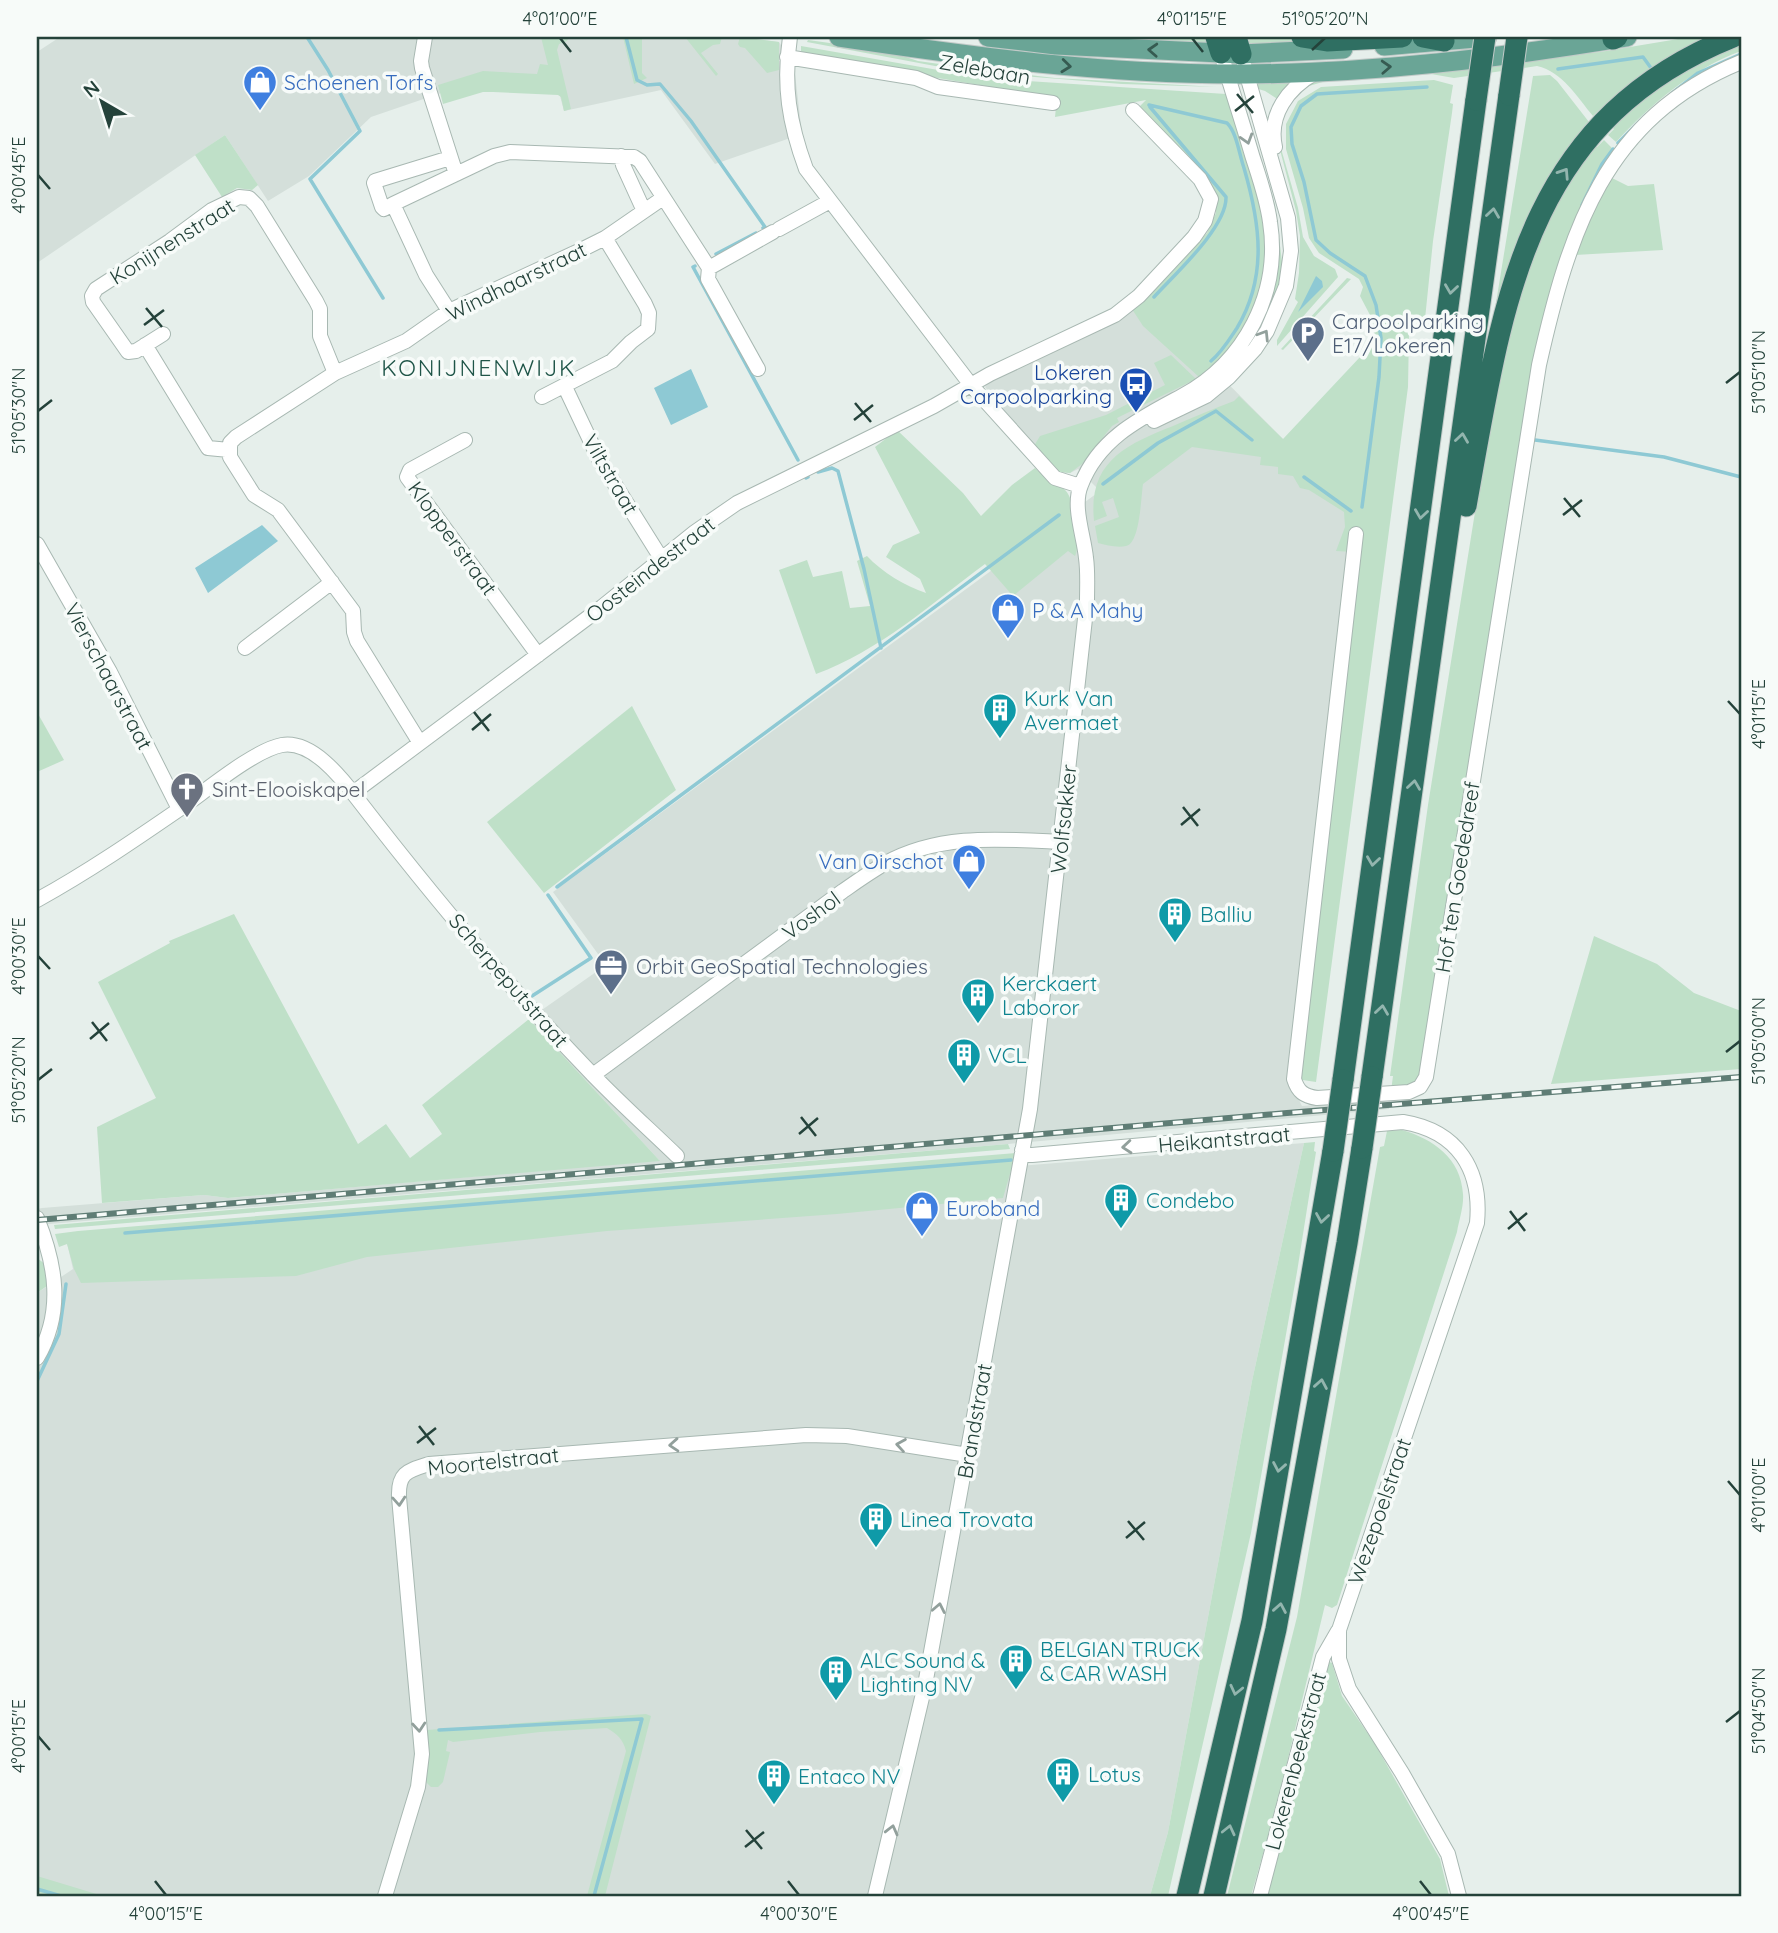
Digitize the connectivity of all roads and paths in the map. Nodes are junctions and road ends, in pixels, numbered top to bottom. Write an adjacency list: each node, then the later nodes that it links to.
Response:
1 (425, 37): 20 (street)
2 (790, 37): 14 (street)
3 (839, 37): 13 (main road, Zelebaan, one-way to 13)
4 (988, 37): 13 (main road, Zelebaan, one-way to 4)
5 (1302, 37): 6 (highway)
6 (1402, 37)
7 (1423, 37): 12 (highway)
8 (1486, 37): 12 (main road); 64 (highway, one-way to 64, bridge)
9 (1517, 37): 45 (highway, one-way to 9, bridge)
10 (1732, 37): 45 (highway, one-way to 10)
11 (1619, 38): 16 (main road, one-way to 11)
12 (1444, 41): 13 (main road)
13 (1231, 55): 16 (main road); 27 (street); 37 (street, one-way to 37)
14 (787, 57): 17 (street, Zelebaan); 23 (street)
15 (1741, 62): 41 (street, Hof ten Goededreef)
16 (1318, 71): 27 (street)
17 (1053, 103)
18 (1133, 110): 34 (street, Oosteindestraat)
19 (621, 156): 21 (street); 22 (street); 25 (street)
20 (450, 158): 21 (street); 24 (street)
21 (456, 174): 24 (street)
22 (663, 198): 25 (street, Windhaarstraat); 28 (street)
23 (830, 201): 28 (street); 34 (street)
24 (393, 204): 29 (street)
25 (644, 211): 26 (street, Windhaarstraat)
26 (604, 238): 29 (street, Windhaarstraat); 35 (street)
27 (1291, 251): 37 (street, one-way to 27)
28 (709, 268): 32 (street)
29 (449, 311): 33 (street, Windhaarstraat)
30 (163, 334): 31 (street)
31 (145, 345): 33 (street, Konijnenstraat); 39 (street)
32 (758, 369)
33 (335, 373): 39 (street, Windhaarstraat)
34 (971, 385): 40 (street); 43 (street, Oosteindestraat)
35 (565, 387): 36 (street); 43 (street, Viltstraat)
36 (542, 397)
37 (1116, 436): 40 (street)
38 (465, 440): 47 (street, Klopperstraat)
39 (229, 450): 44 (street)
40 (1080, 486): 51 (street, Wolfsakker)
41 (1356, 534)
42 (37, 544): 50 (street, Vierschaarstraat)
43 (661, 558): 47 (street, Oosteindestraat)
44 (332, 582): 46 (street); 48 (street)
45 (1441, 588): 65 (highway, one-way to 45, bridge)
46 (244, 648)
47 (538, 656): 48 (street, Oosteindestraat)
48 (420, 743): 49 (street, Oosteindestraat)
49 (353, 793): 50 (street, Scherpeputstraat); 53 (street, Scherpeputstraat)
50 (178, 809): 52 (street, Scherpeputstraat)
51 (1061, 842): 53 (street, Voshol); 55 (street, Wolfsakker)
52 (37, 900)
53 (593, 1075): 56 (street, Scherpeputstraat)
54 (1421, 1126): 55 (street, Heikantstraat, one-way to 55); 61 (street, Wezepoelstraat)
55 (1022, 1150): 60 (street, Brandstraat)
56 (677, 1156)
57 (37, 1218): 58 (street)
58 (42, 1243): 59 (street)
59 (37, 1358)
60 (968, 1455): 62 (street, Moortelstraat, one-way to 62); 63 (street, Brandstraat, one-way to 60)
61 (1339, 1630): 66 (street, Lokerenbeekstraat); 67 (street, Wezepoelstraat)
62 (385, 1896)
63 (876, 1896)
64 (1188, 1896)
65 (1214, 1896)
66 (1260, 1896)
67 (1459, 1896)

